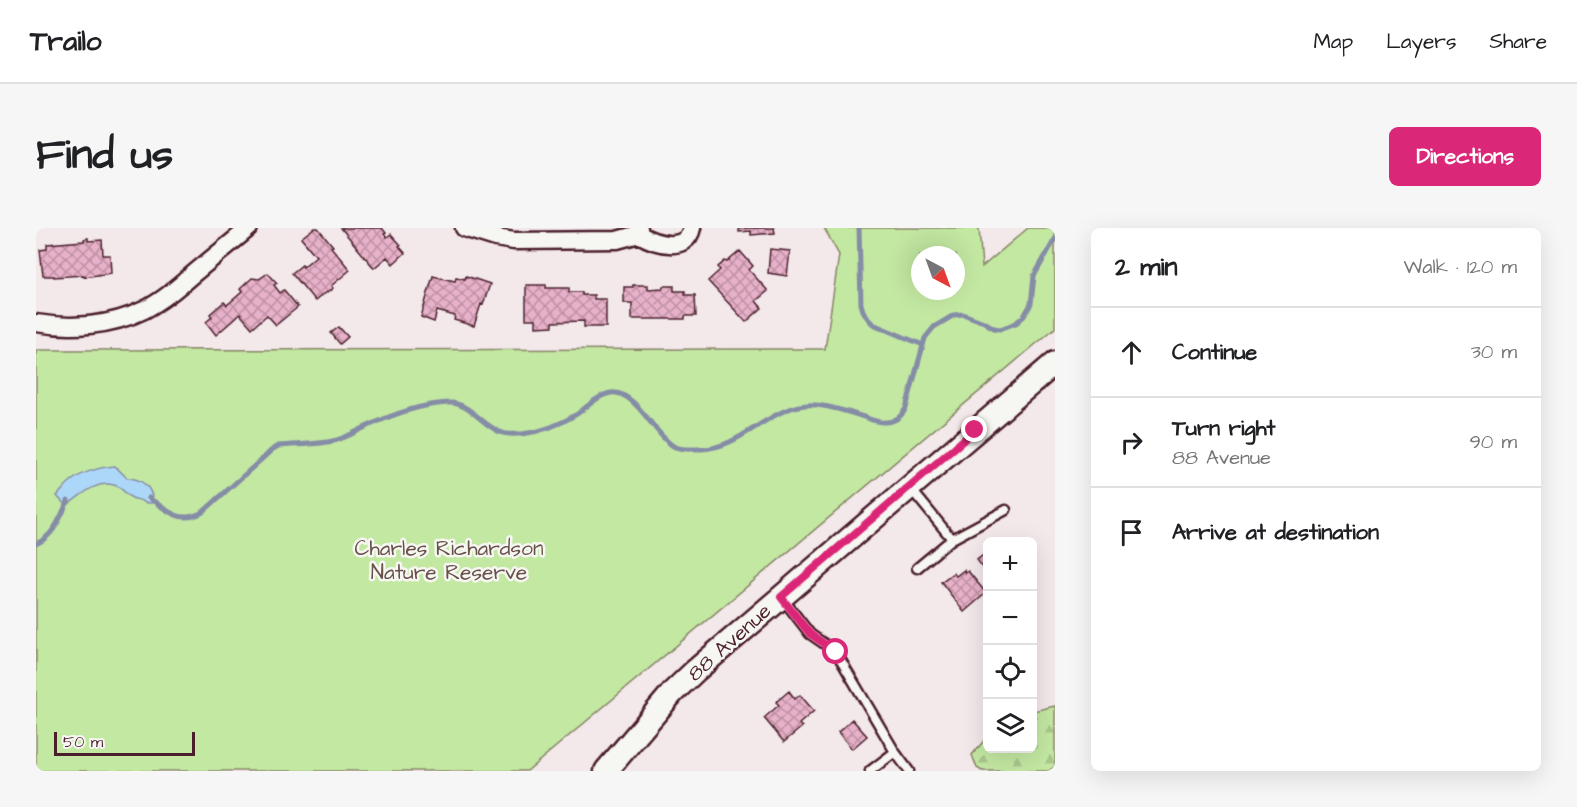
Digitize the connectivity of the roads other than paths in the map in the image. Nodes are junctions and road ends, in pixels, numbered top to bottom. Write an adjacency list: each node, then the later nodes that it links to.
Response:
1 (249, 228): 5 (street)
2 (464, 228): 4 (street)
3 (692, 228): 4 (street)
4 (639, 231)
5 (36, 323)
6 (1055, 363): 7 (main road, 88 Avenue)
7 (909, 487): 9 (lane); 11 (main road, 88 Avenue)
8 (1006, 510): 9 (lane)
9 (952, 539): 10 (lane)
10 (917, 568)
11 (781, 597): 12 (lane); 13 (main road, 88 Avenue)
12 (895, 752): 14 (lane); 15 (lane)
13 (606, 771)
14 (870, 771)
15 (909, 771)

